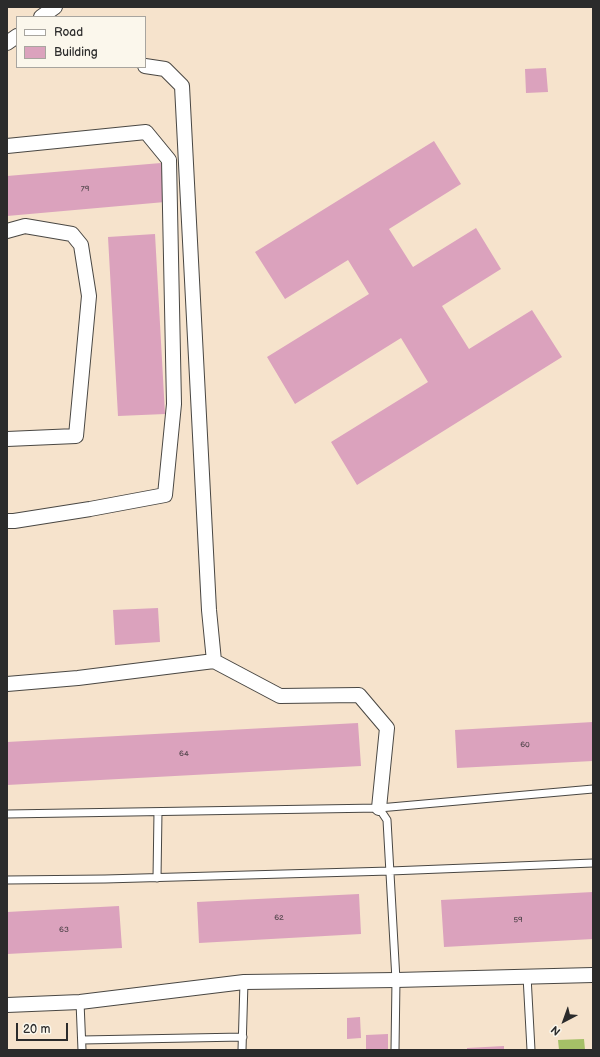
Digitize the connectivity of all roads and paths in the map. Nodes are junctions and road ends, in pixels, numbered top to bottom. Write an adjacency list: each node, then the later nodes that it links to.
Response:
1 (16, 37): 2 (street)
2 (7, 43)
3 (146, 66): 8 (street)
4 (7, 146): 7 (street)
5 (7, 231): 6 (street)
6 (7, 439)
7 (7, 521)
8 (214, 661): 9 (street); 11 (street)
9 (7, 684)
10 (593, 790): 11 (lane)
11 (379, 808): 12 (lane); 15 (lane)
12 (158, 812): 13 (lane); 16 (lane)
13 (7, 814)
14 (593, 863): 15 (lane)
15 (390, 872): 16 (lane); 20 (lane)
16 (158, 878): 17 (lane)
17 (7, 880)
18 (593, 975): 19 (street)
19 (527, 976): 20 (street); 29 (lane)
20 (396, 980): 21 (street); 28 (lane)
21 (244, 982): 22 (street); 24 (lane)
22 (80, 1002): 23 (street); 25 (lane)
23 (7, 1005)
24 (243, 1037): 25 (lane); 27 (lane)
25 (82, 1040): 26 (lane)
26 (82, 1050)
27 (242, 1050)
28 (395, 1050)
29 (531, 1050)

